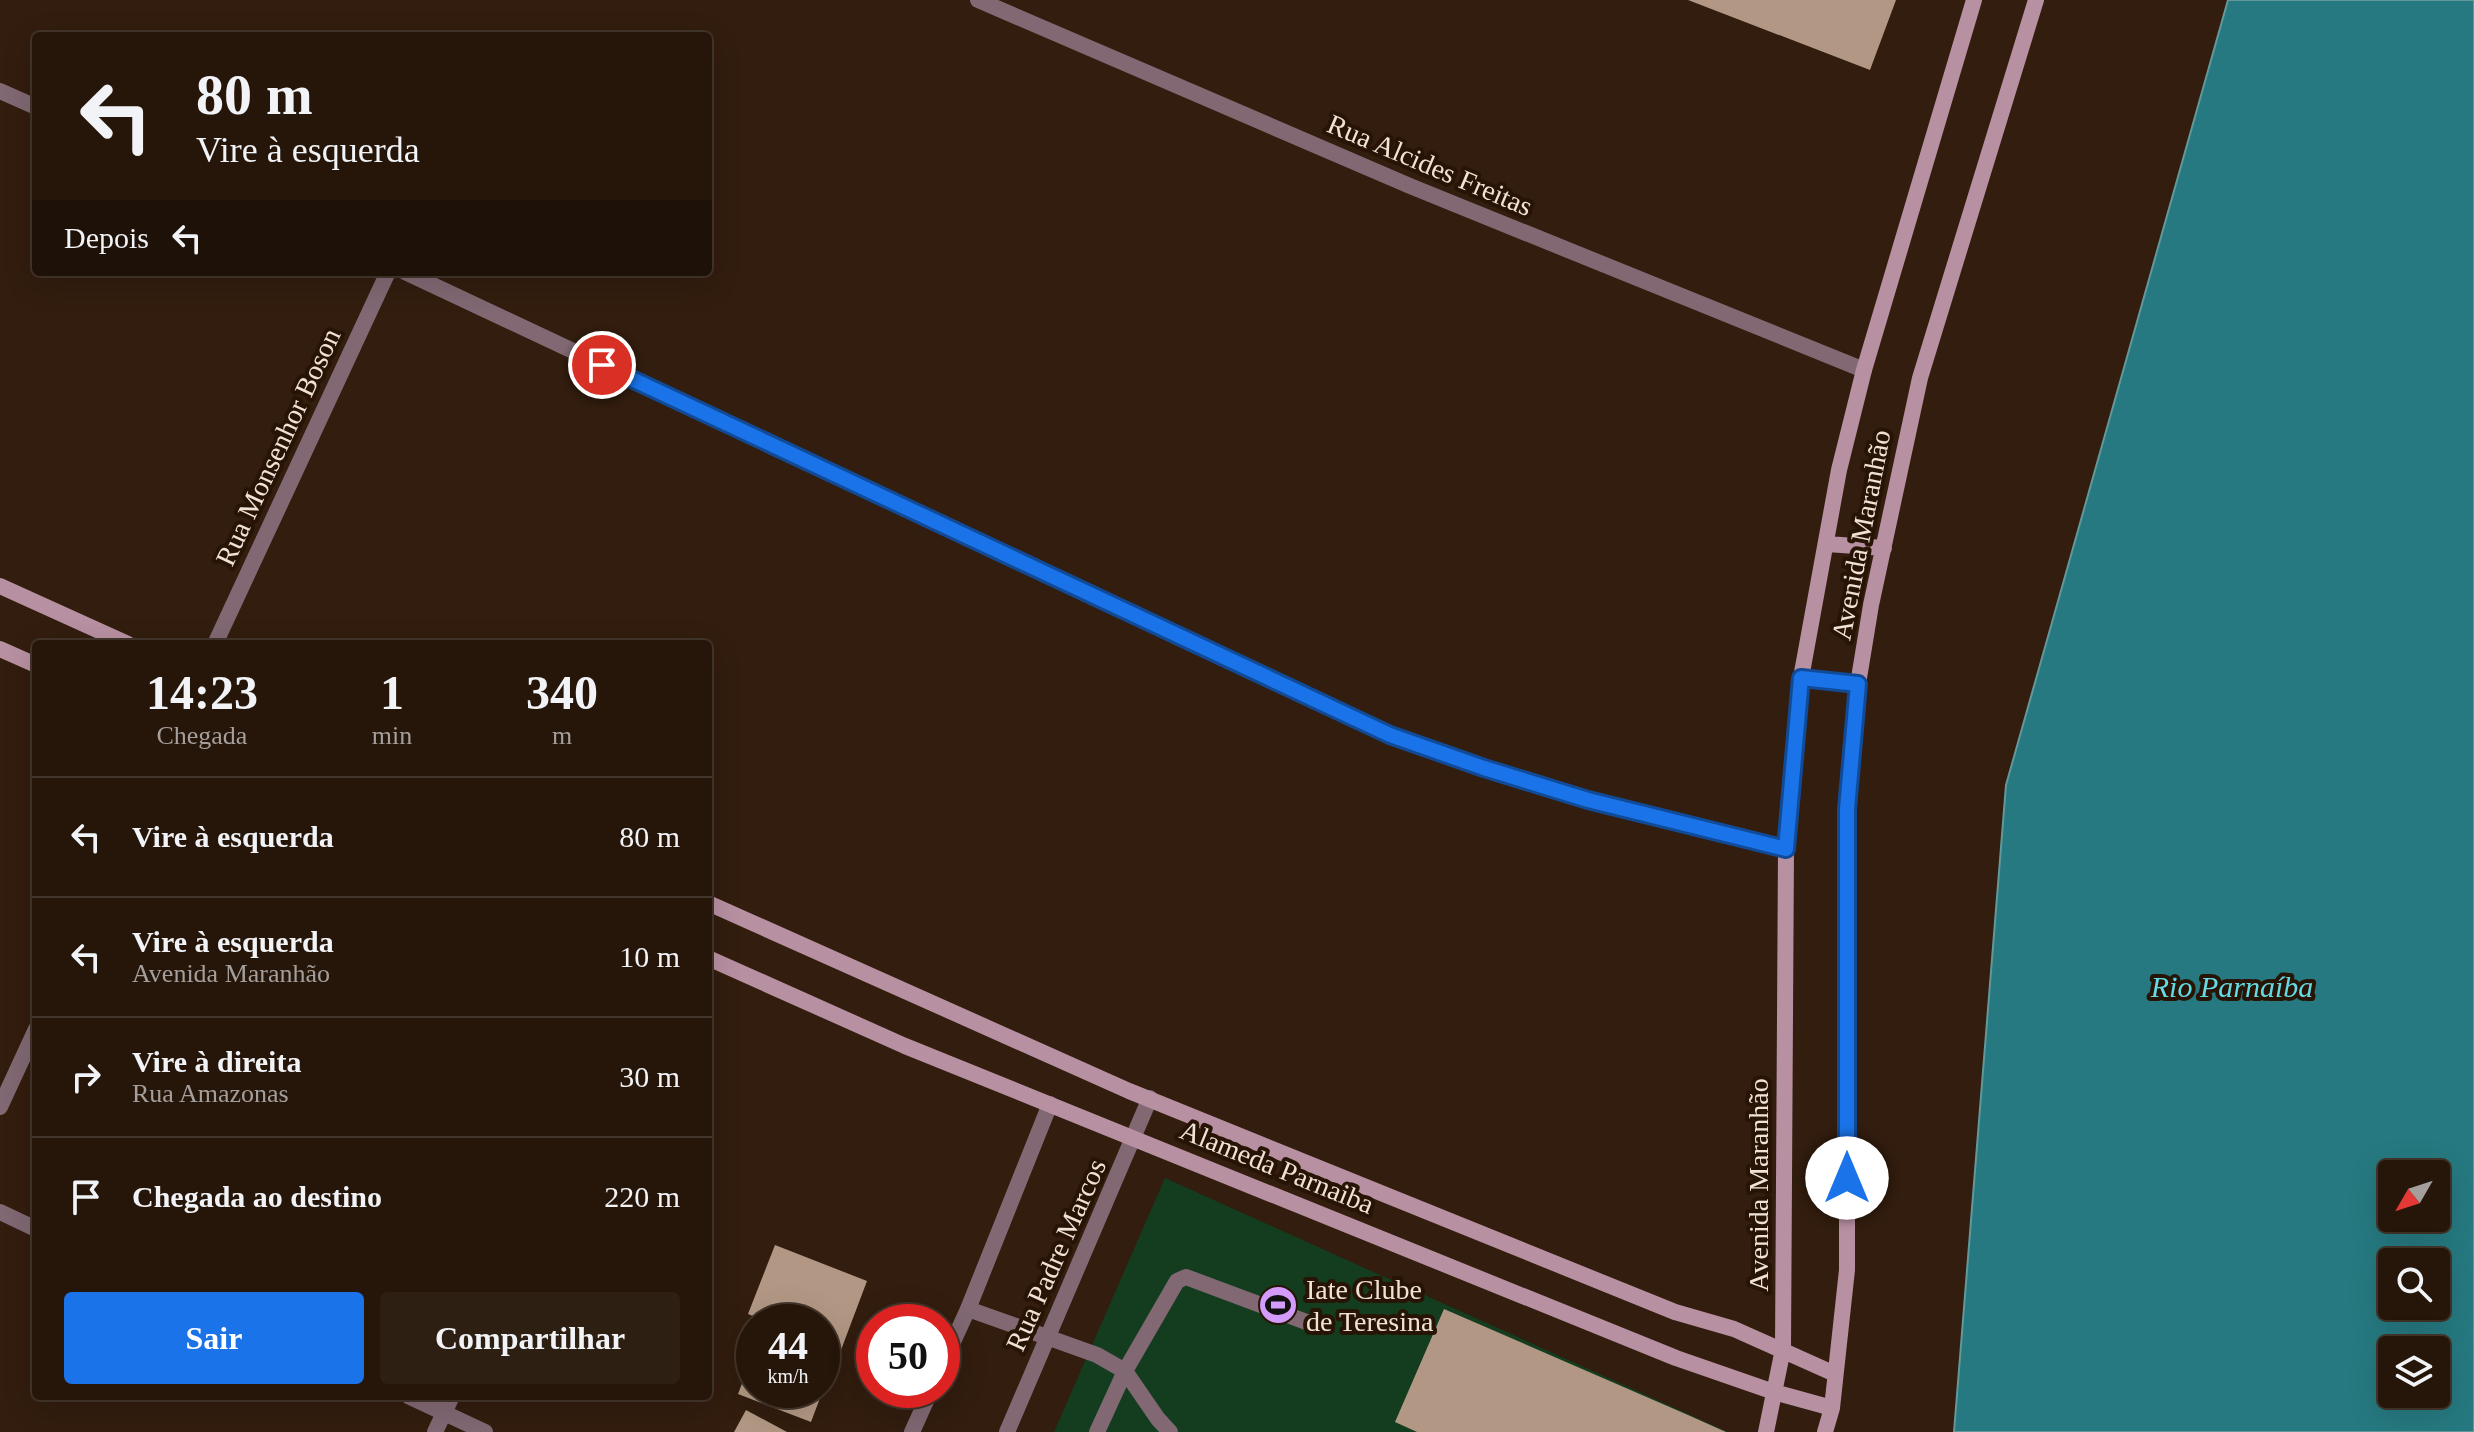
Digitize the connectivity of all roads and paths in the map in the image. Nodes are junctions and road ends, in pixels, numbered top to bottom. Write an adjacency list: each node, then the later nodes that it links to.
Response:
1 (978, 0): 8 (street, Rua Alcides Freitas)
2 (1974, 0): 8 (main road, Avenida Maranhão)
3 (2036, 0): 10 (main road, Avenida Maranhão)
4 (0, 91): 5 (street)
5 (32, 105)
6 (386, 276): 13 (street, Rua Monsenhor Boson)
7 (414, 276): 18 (street)
8 (1864, 370): 9 (main road, Avenida Maranhão)
9 (1827, 544): 10 (main road); 16 (main road, Avenida Maranhão)
10 (1884, 548): 17 (main road, Avenida Maranhão)
11 (0, 586): 12 (main road)
12 (119, 640)
13 (217, 640)
14 (0, 649): 15 (main road)
15 (32, 663)
16 (1801, 678): 17 (main road); 18 (main road, Avenida Maranhão)
17 (1858, 684): 34 (main road, Avenida Maranhão)
18 (1786, 849): 32 (main road, Avenida Maranhão)
19 (712, 905): 22 (main road, Alameda Parnaiba)
20 (712, 960): 23 (main road, Alameda Parnaiba)
21 (32, 1038): 24 (street)
22 (1150, 1098): 25 (street, Rua Padre Marcos); 32 (main road, Alameda Parnaiba)
23 (1050, 1104): 25 (main road, Alameda Parnaiba); 28 (street)
24 (0, 1107)
25 (1135, 1137): 31 (street, Rua Padre Marcos); 35 (main road, Alameda Parnaiba)
26 (0, 1212): 27 (street)
27 (32, 1227)
28 (968, 1309): 30 (street); 31 (street)
29 (1309, 1323): 33 (street)
30 (960, 1327)
31 (1048, 1338): 33 (street); 44 (street, Rua Padre Marcos)
32 (1783, 1349): 34 (main road, Alameda Parnaiba); 35 (main road, Avenida Maranhão)
33 (1125, 1371): 45 (street); 46 (street)
34 (1835, 1374): 39 (main road, Avenida Maranhão)
35 (1774, 1392): 39 (main road, Alameda Parnaiba); 47 (main road, Avenida Maranhão)
36 (417, 1400): 40 (street)
37 (450, 1400): 40 (street)
38 (923, 1408): 43 (street)
39 (1832, 1408): 48 (main road, Avenida Maranhão)
40 (444, 1412): 41 (street); 42 (street)
41 (435, 1432)
42 (485, 1432)
43 (912, 1432)
44 (1007, 1432)
45 (1097, 1432)
46 (1170, 1432)
47 (1766, 1432)
48 (1825, 1432)

